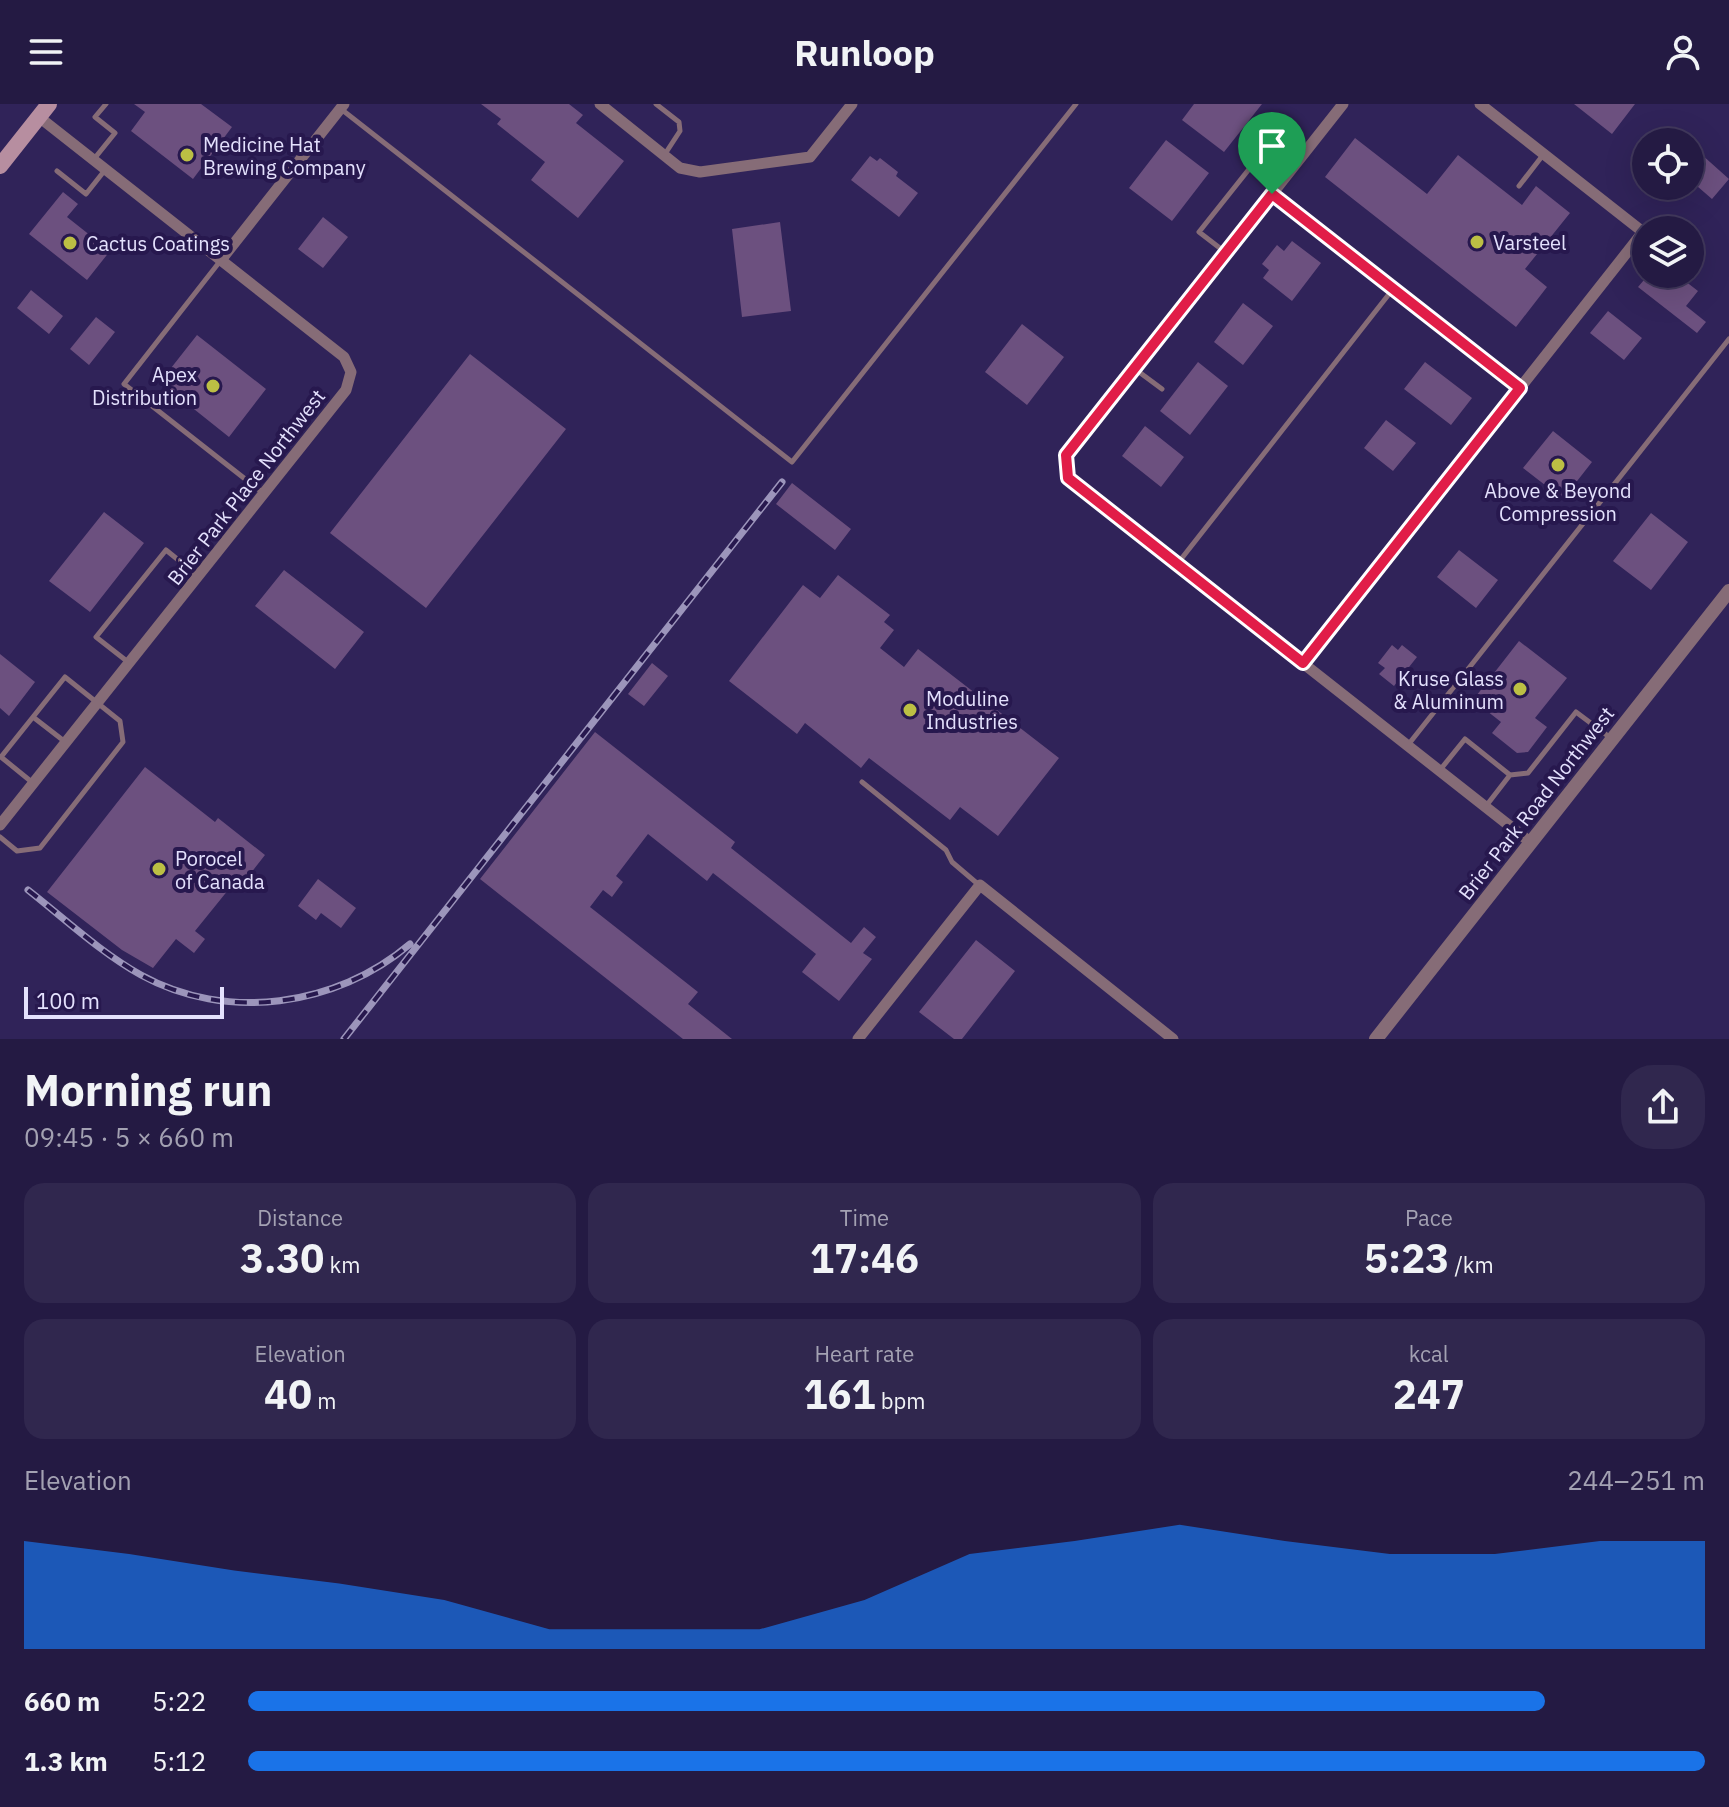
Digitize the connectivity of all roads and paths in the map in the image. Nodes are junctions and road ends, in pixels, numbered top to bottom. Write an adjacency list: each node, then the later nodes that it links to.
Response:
1 (106, 104): 13 (lane)
2 (600, 104): 12 (street)
3 (656, 104): 12 (lane)
4 (852, 104): 12 (street)
5 (1076, 104): 8 (lane)
6 (1343, 104): 10 (street)
7 (1480, 104): 11 (street)
8 (342, 106): 20 (street)
9 (44, 111): 13 (street, Brier Park Place Northwest); 14 (main road)
10 (1303, 154): 18 (street); 19 (lane)
11 (1544, 154): 17 (lane); 24 (street)
12 (664, 155)
13 (93, 160): 15 (street, Brier Park Place Northwest)
14 (0, 166)
15 (106, 170): 16 (lane); 20 (street, Brier Park Place Northwest)
16 (57, 171)
17 (1519, 186)
18 (1272, 194): 19 (street); 21 (lane)
19 (1226, 252): 23 (street)
20 (221, 260): 26 (street, Brier Park Place Northwest); 26 (lane)
21 (1393, 289): 24 (lane); 27 (lane)
22 (1729, 339): 36 (lane)
23 (1135, 368): 25 (lane); 27 (street)
24 (1520, 388): 31 (street)
25 (1162, 389)
26 (263, 494): 28 (street, Brier Park Place Northwest)
27 (1178, 564): 31 (street)
28 (198, 576): 30 (street, Brier Park Place Northwest); 30 (lane)
29 (1729, 591): 34 (street, Brier Park Road Northwest)
30 (129, 663): 32 (street, Brier Park Place Northwest)
31 (1303, 663): 36 (street)
32 (98, 703): 33 (lane); 35 (street, Brier Park Place Northwest); 43 (lane)
33 (33, 717): 35 (lane); 40 (lane)
34 (1612, 739): 38 (lane); 44 (street, Brier Park Road Northwest)
35 (66, 743): 40 (street, Brier Park Place Northwest)
36 (1408, 745): 37 (street)
37 (1440, 771): 38 (lane); 41 (street)
38 (1510, 775): 41 (lane)
39 (862, 782): 45 (lane)
40 (34, 783): 42 (street, Brier Park Place Northwest)
41 (1486, 807): 44 (street)
42 (0, 825)
43 (0, 837)
44 (1530, 842): 48 (street, Brier Park Road Northwest)
45 (980, 885): 46 (street); 47 (street)
46 (858, 1039)
47 (1173, 1039)
48 (1376, 1039)

